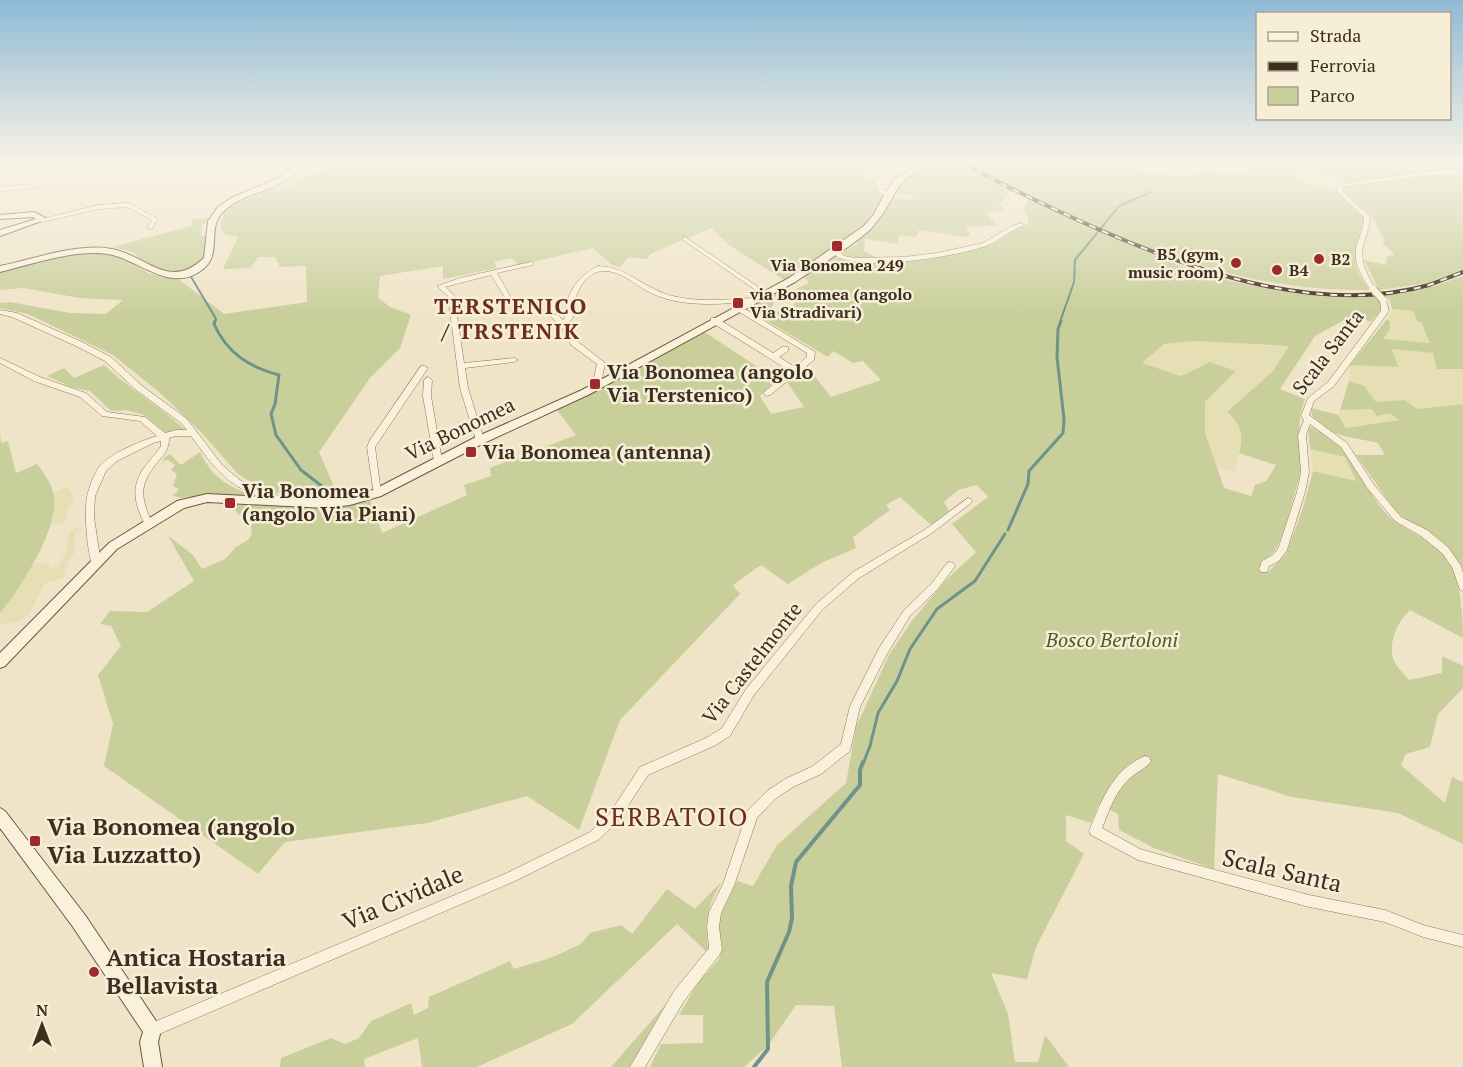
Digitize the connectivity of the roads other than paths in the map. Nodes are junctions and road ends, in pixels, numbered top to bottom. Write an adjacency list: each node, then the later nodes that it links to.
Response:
1 (73, 213): 7 (street)
2 (144, 213): 9 (street)
3 (218, 213): 14 (street)
4 (877, 213): 12 (street, Via Bonomea)
5 (1362, 213): 36 (street, Scala Santa, bridge)
6 (0, 217): 7 (street)
7 (42, 220): 10 (street)
8 (1021, 225): 12 (street)
9 (150, 228)
10 (0, 233)
11 (685, 239): 16 (street)
12 (835, 251): 16 (street, Via Bonomea)
13 (531, 264): 15 (street)
14 (1, 269)
15 (493, 272): 17 (street); 30 (street)
16 (765, 294): 18 (street, Via Bonomea)
17 (508, 298)
18 (752, 300): 19 (street, Via Bonomea); 23 (street)
19 (738, 308): 22 (street, Via Bonomea); 32 (street)
20 (0, 312): 37 (street)
21 (555, 317): 23 (street)
22 (714, 320): 25 (street); 34 (street, Via Bonomea)
23 (564, 323): 34 (street)
24 (746, 329): 25 (street)
25 (736, 334): 27 (street)
26 (785, 349): 27 (street)
27 (773, 357): 32 (street)
28 (0, 360): 38 (street)
29 (513, 360): 30 (street)
30 (462, 366): 39 (street)
31 (424, 368): 41 (street)
32 (795, 370): 35 (street)
33 (428, 380): 40 (street)
34 (601, 384): 39 (street, Via Bonomea)
35 (767, 393)
36 (1308, 420): 47 (street); 48 (street, Scala Santa)
37 (193, 433): 38 (street); 42 (street)
38 (165, 438): 44 (street); 45 (street)
39 (480, 440): 40 (street, Via Bonomea)
40 (438, 461): 41 (street, Via Bonomea)
41 (376, 493): 42 (street, Via Bonomea)
42 (289, 501): 44 (street, Via Bonomea)
43 (968, 501): 51 (street, Via Castelmonte)
44 (149, 525): 45 (street, Via Bonomea)
45 (96, 564): 49 (street, Via Bonomea)
46 (950, 566): 56 (street)
47 (1263, 569)
48 (1463, 587)
49 (0, 662)
50 (1145, 761): 53 (street, Scala Santa)
51 (644, 771): 54 (street, Via Cividale)
52 (0, 816): 54 (street)
53 (1463, 941)
54 (152, 1030): 55 (street)
55 (153, 1067)
56 (637, 1067)

